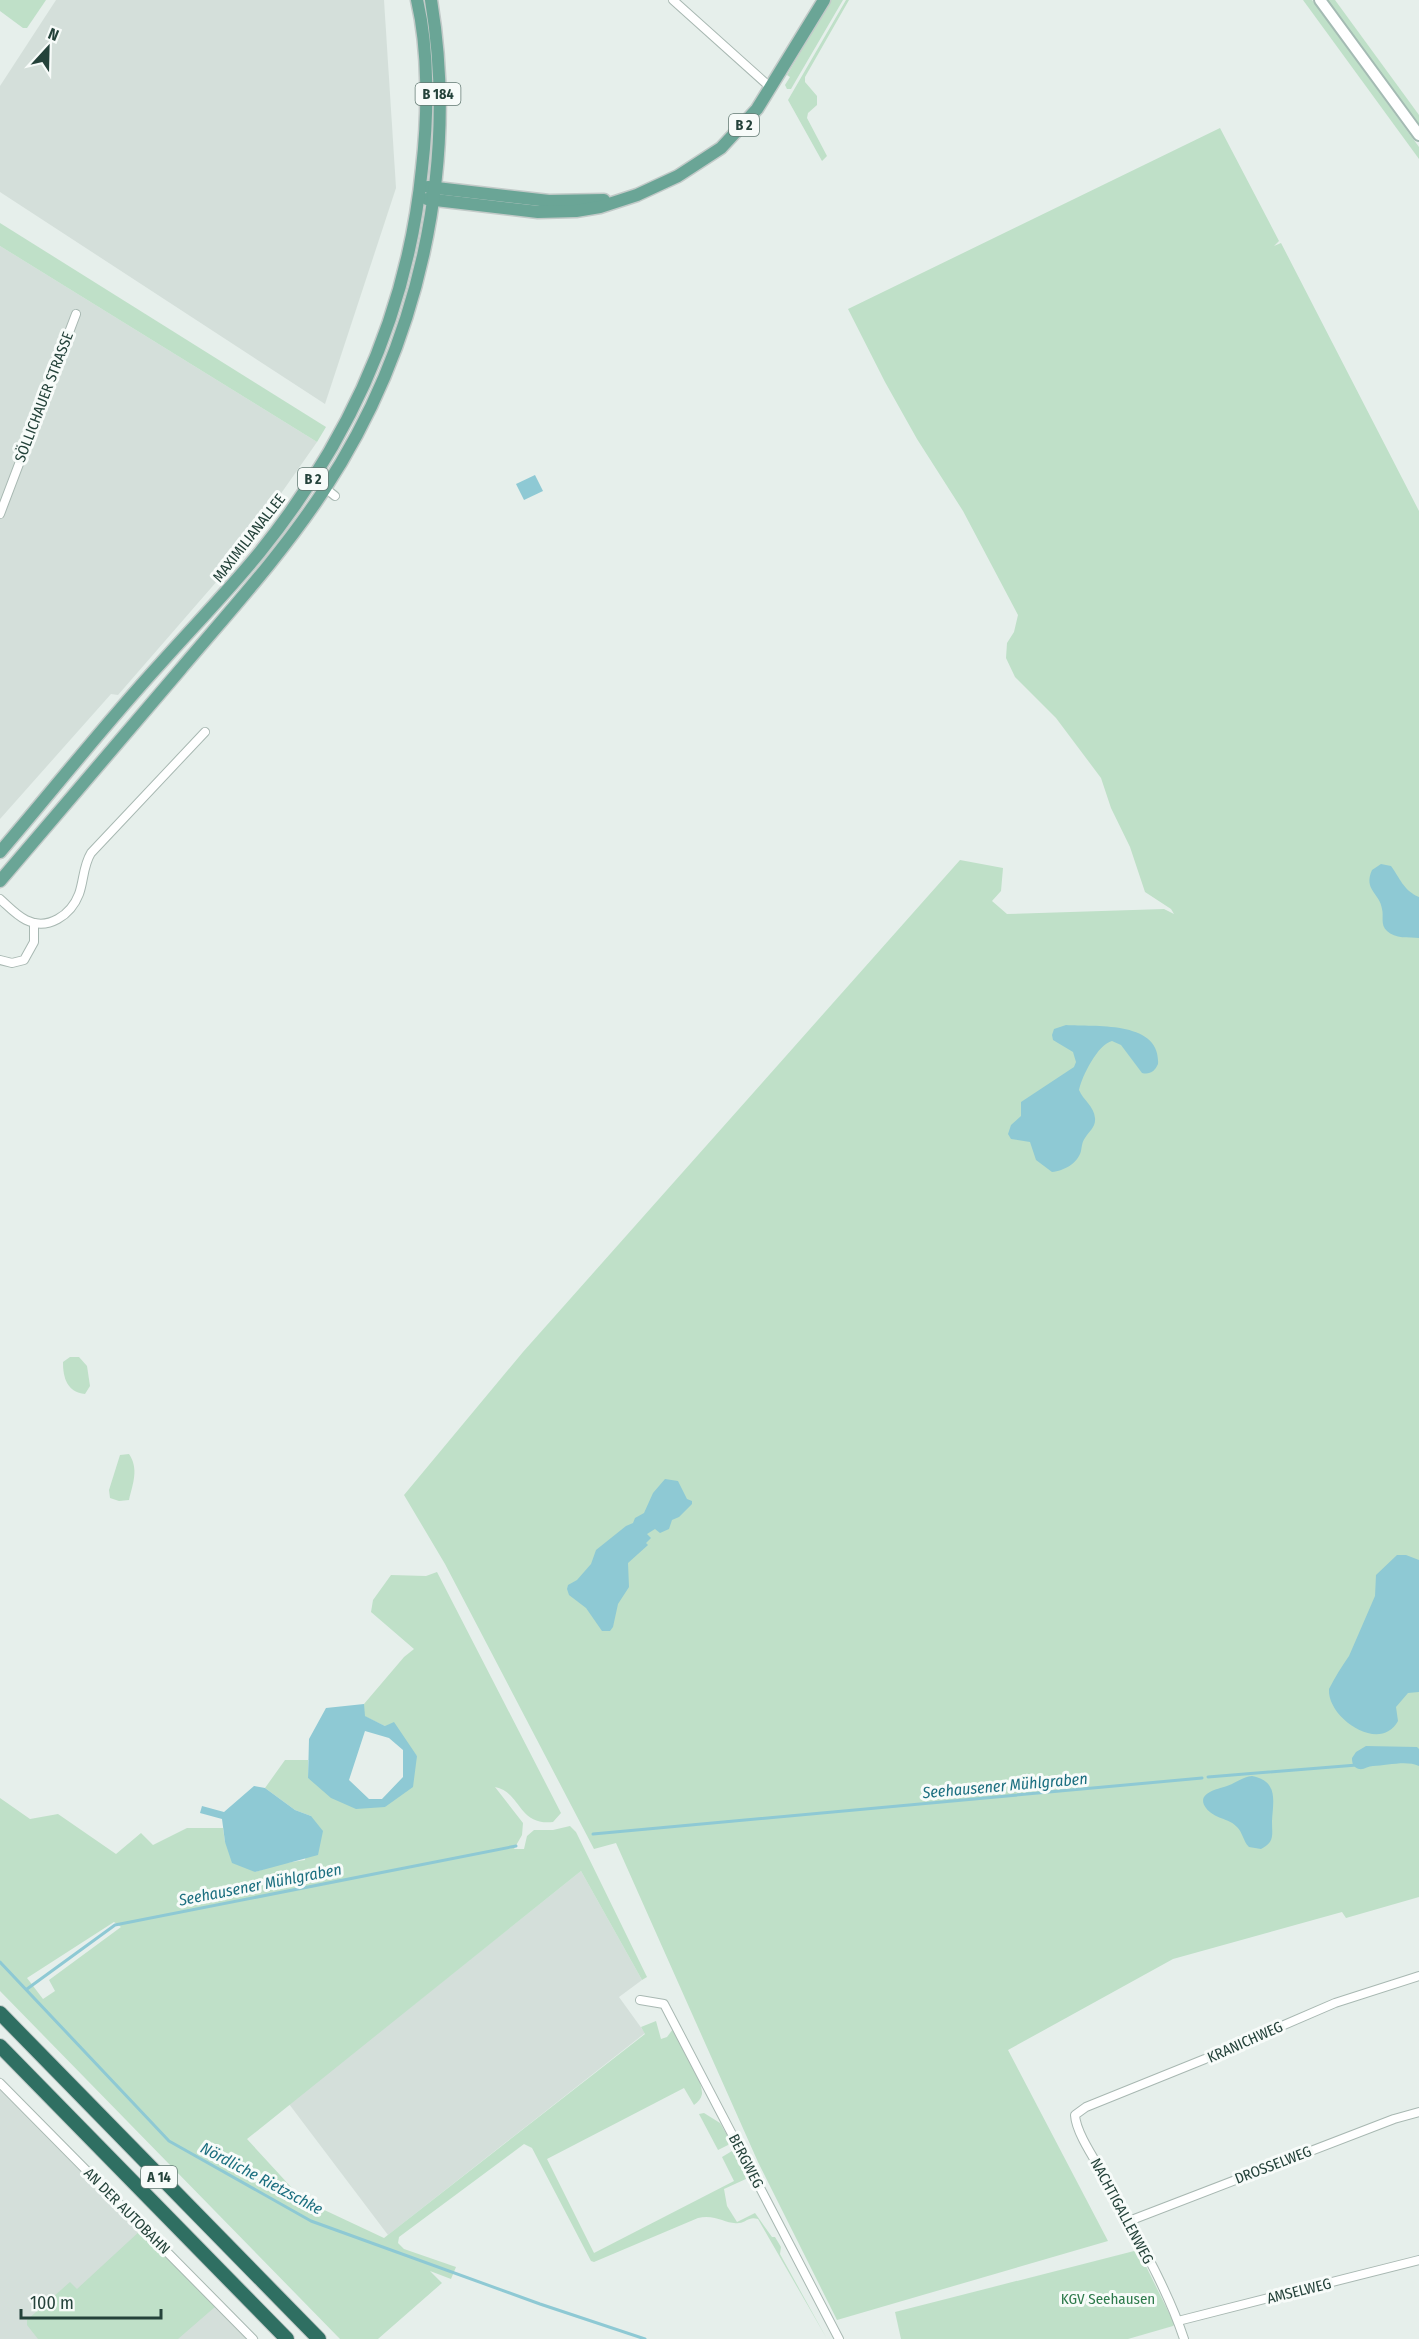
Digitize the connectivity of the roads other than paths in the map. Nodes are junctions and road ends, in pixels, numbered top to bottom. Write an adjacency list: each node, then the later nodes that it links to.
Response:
1 (417, 0): 8 (main road, B 184)
2 (430, 0): 9 (main road, MAXIMILIANALLEE / B 184)
3 (674, 0): 6 (street)
4 (824, 0): 6 (main road, B 2)
5 (1320, 0): 7 (street)
6 (771, 88): 9 (main road, B 2)
7 (1419, 135)
8 (420, 192): 9 (main road, B 2); 13 (main road, MAXIMILIANALLEE / B 2)
9 (434, 194): 14 (main road, MAXIMILIANALLEE / B 2)
10 (76, 314): 11 (street, SÖLLICHAUER STRASSE)
11 (0, 514)
12 (205, 732): 16 (street)
13 (0, 852)
14 (0, 881)
15 (0, 899): 16 (street)
16 (34, 923): 17 (street)
17 (0, 960)
18 (1419, 1976): 24 (street, KRANICHWEG)
19 (640, 2000): 31 (street, BERGWEG)
20 (0, 2013): 30 (highway, A 14)
21 (0, 2046): 29 (highway, A 14)
22 (0, 2083): 28 (street, AN DER AUTOBAHN)
23 (1419, 2112): 25 (street, DROSSELWEG)
24 (1075, 2115): 25 (street, NACHTIGALLENWEG)
25 (1129, 2221): 27 (street, NACHTIGALLENWEG)
26 (1419, 2260): 27 (street, AMSELWEG)
27 (1178, 2321): 32 (street, NACHTIGALLENWEG)
28 (253, 2339)
29 (287, 2339)
30 (319, 2339)
31 (839, 2339)
32 (1184, 2339)

